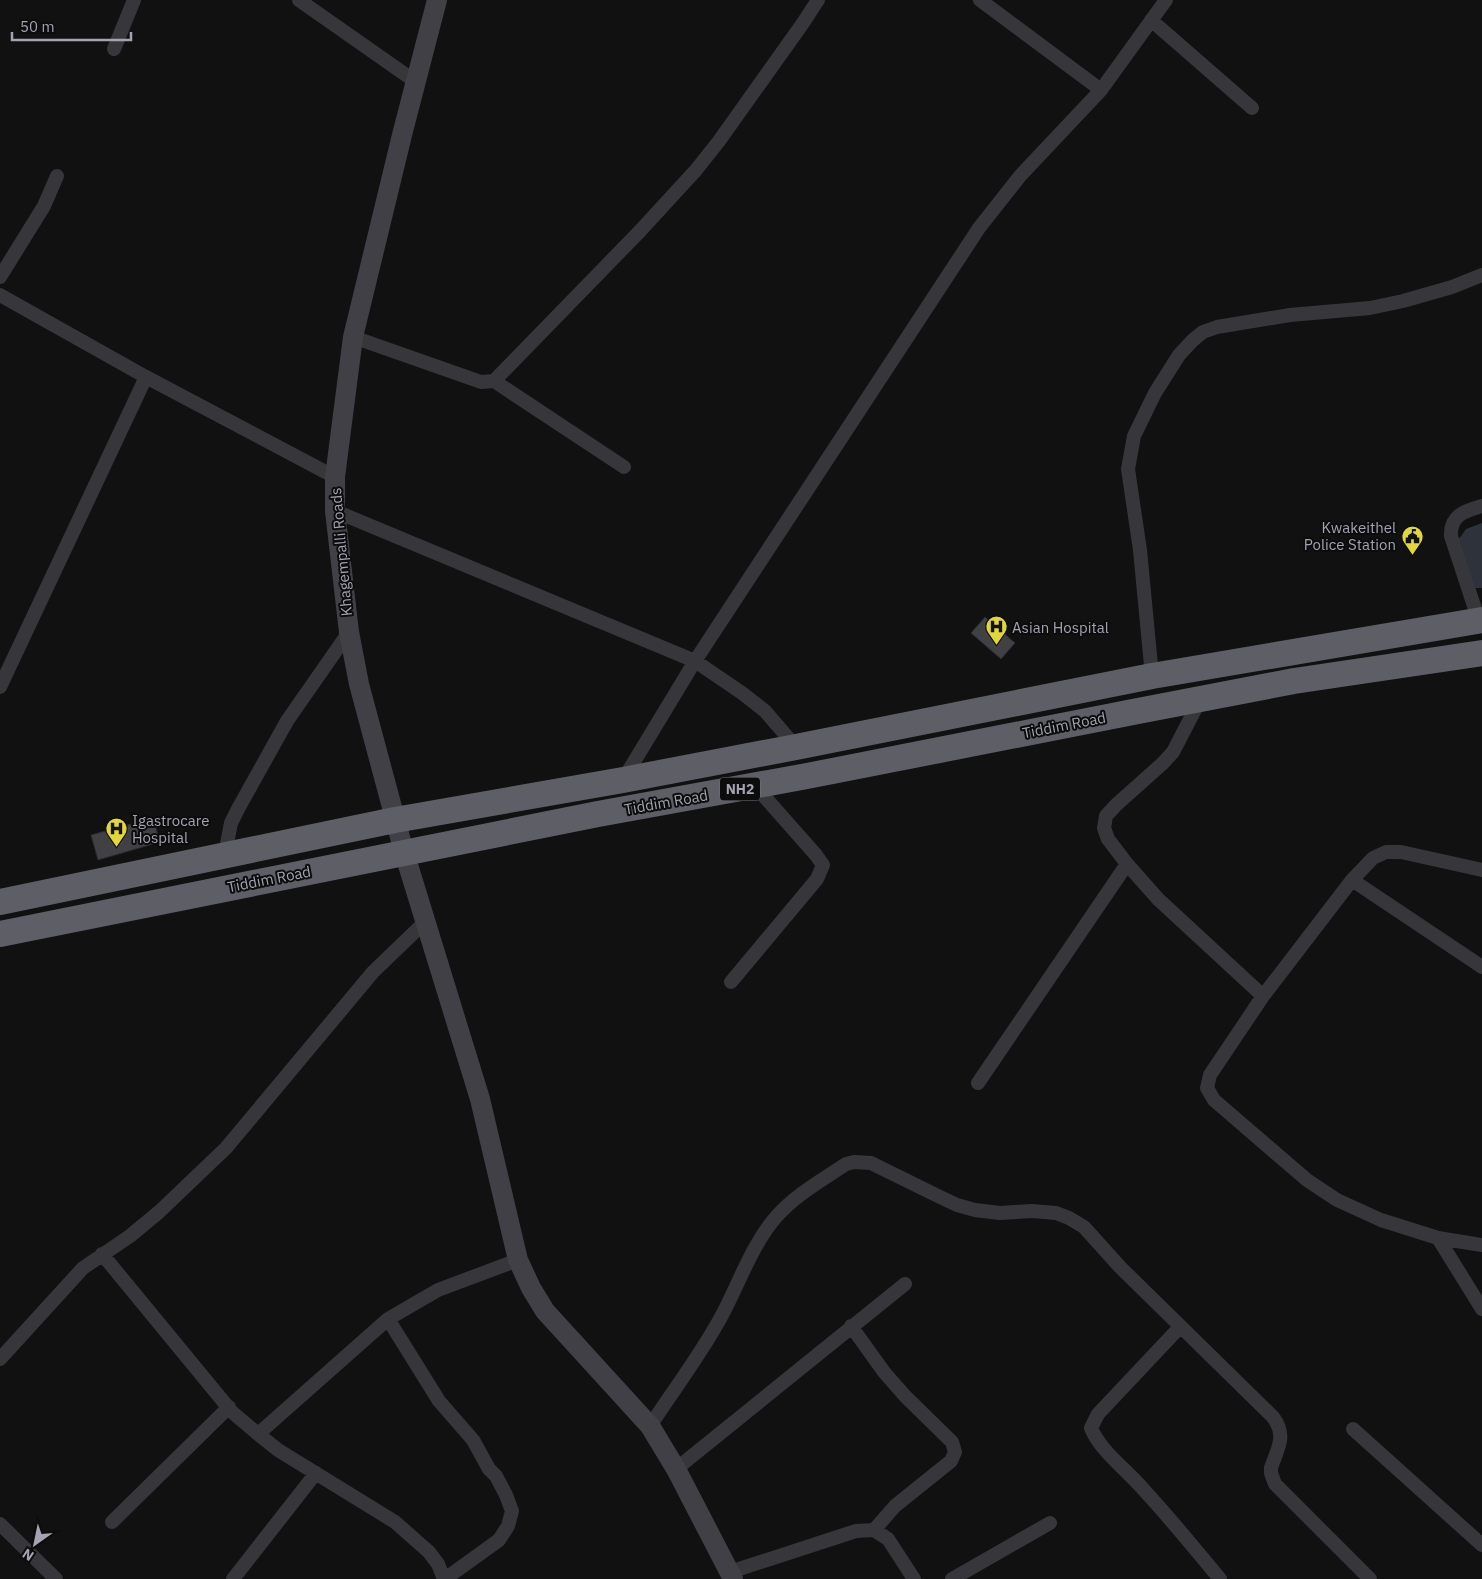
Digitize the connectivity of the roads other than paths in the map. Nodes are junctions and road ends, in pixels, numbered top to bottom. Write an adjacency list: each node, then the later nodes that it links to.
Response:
1 (134, 0): 8 (street)
2 (299, 0): 9 (street)
3 (437, 0): 9 (street)
4 (818, 0): 18 (street)
5 (980, 0): 10 (street)
6 (1166, 0): 7 (street)
7 (1151, 20): 10 (street); 11 (street)
8 (114, 48)
9 (416, 82): 16 (street)
10 (1101, 90): 26 (street)
11 (1252, 108)
12 (57, 176): 14 (street)
13 (1482, 275): 27 (street)
14 (0, 277)
15 (0, 295): 17 (street, Khagempalli Roads)
16 (354, 337): 18 (street); 20 (street)
17 (146, 377): 20 (street, Khagempalli Roads); 28 (street)
18 (494, 381): 19 (street)
19 (624, 467)
20 (335, 477): 22 (street, Khagempalli Roads)
21 (1482, 506): 23 (street)
22 (335, 512): 24 (street, Khagempalli Roads); 26 (street)
23 (1481, 621): 27 (highway, Tiddim Road / NH2)
24 (348, 632): 33 (street, Khagempalli Roads); 35 (street)
25 (1482, 652): 29 (highway, Tiddim Road / NH2)
26 (695, 661): 30 (street); 31 (street)
27 (1152, 676): 30 (highway, Tiddim Road / NH2)
28 (0, 687)
29 (1200, 700): 32 (highway, Tiddim Road / NH2); 36 (street)
30 (796, 747): 31 (highway, Tiddim Road / NH2)
31 (623, 780): 33 (highway, Tiddim Road / NH2)
32 (755, 786): 34 (highway, Tiddim Road / NH2); 43 (street)
33 (395, 820): 34 (street, Khagempalli Roads); 35 (highway, Tiddim Road / NH2)
34 (404, 852): 40 (street, Khagempalli Roads); 41 (highway, Tiddim Road / NH2)
35 (225, 854): 39 (highway, Tiddim Road / NH2)
36 (1126, 864): 44 (street); 45 (street)
37 (1482, 870): 38 (street)
38 (1352, 880): 42 (street); 44 (street)
39 (0, 902)
40 (426, 921): 48 (street); 49 (street, Khagempalli Roads)
41 (0, 934)
42 (1482, 966)
43 (731, 982)
44 (1263, 996): 46 (street)
45 (978, 1083)
46 (1438, 1238): 47 (street); 51 (street)
47 (1482, 1245)
48 (102, 1254): 55 (street); 56 (street)
49 (518, 1260): 52 (street); 57 (street, Khagempalli Roads)
50 (905, 1284): 53 (street)
51 (1482, 1309)
52 (388, 1318): 59 (street); 70 (street)
53 (851, 1326): 60 (street); 65 (street)
54 (1180, 1327): 57 (street); 73 (street); 74 (street)
55 (0, 1359)
56 (229, 1407): 59 (street); 62 (street)
57 (650, 1426): 60 (street, Khagempalli Roads)
58 (1353, 1428): 66 (street)
59 (258, 1434): 61 (street)
60 (676, 1470): 67 (street, Khagempalli Roads)
61 (316, 1473): 69 (street); 70 (street)
62 (112, 1522)
63 (1050, 1523): 72 (street)
64 (0, 1524): 68 (street)
65 (874, 1530): 67 (street); 71 (street)
66 (1482, 1545)
67 (731, 1575)
68 (56, 1579)
69 (232, 1579)
70 (444, 1579)
71 (914, 1579)
72 (952, 1579)
73 (1220, 1579)
74 (1370, 1579)

